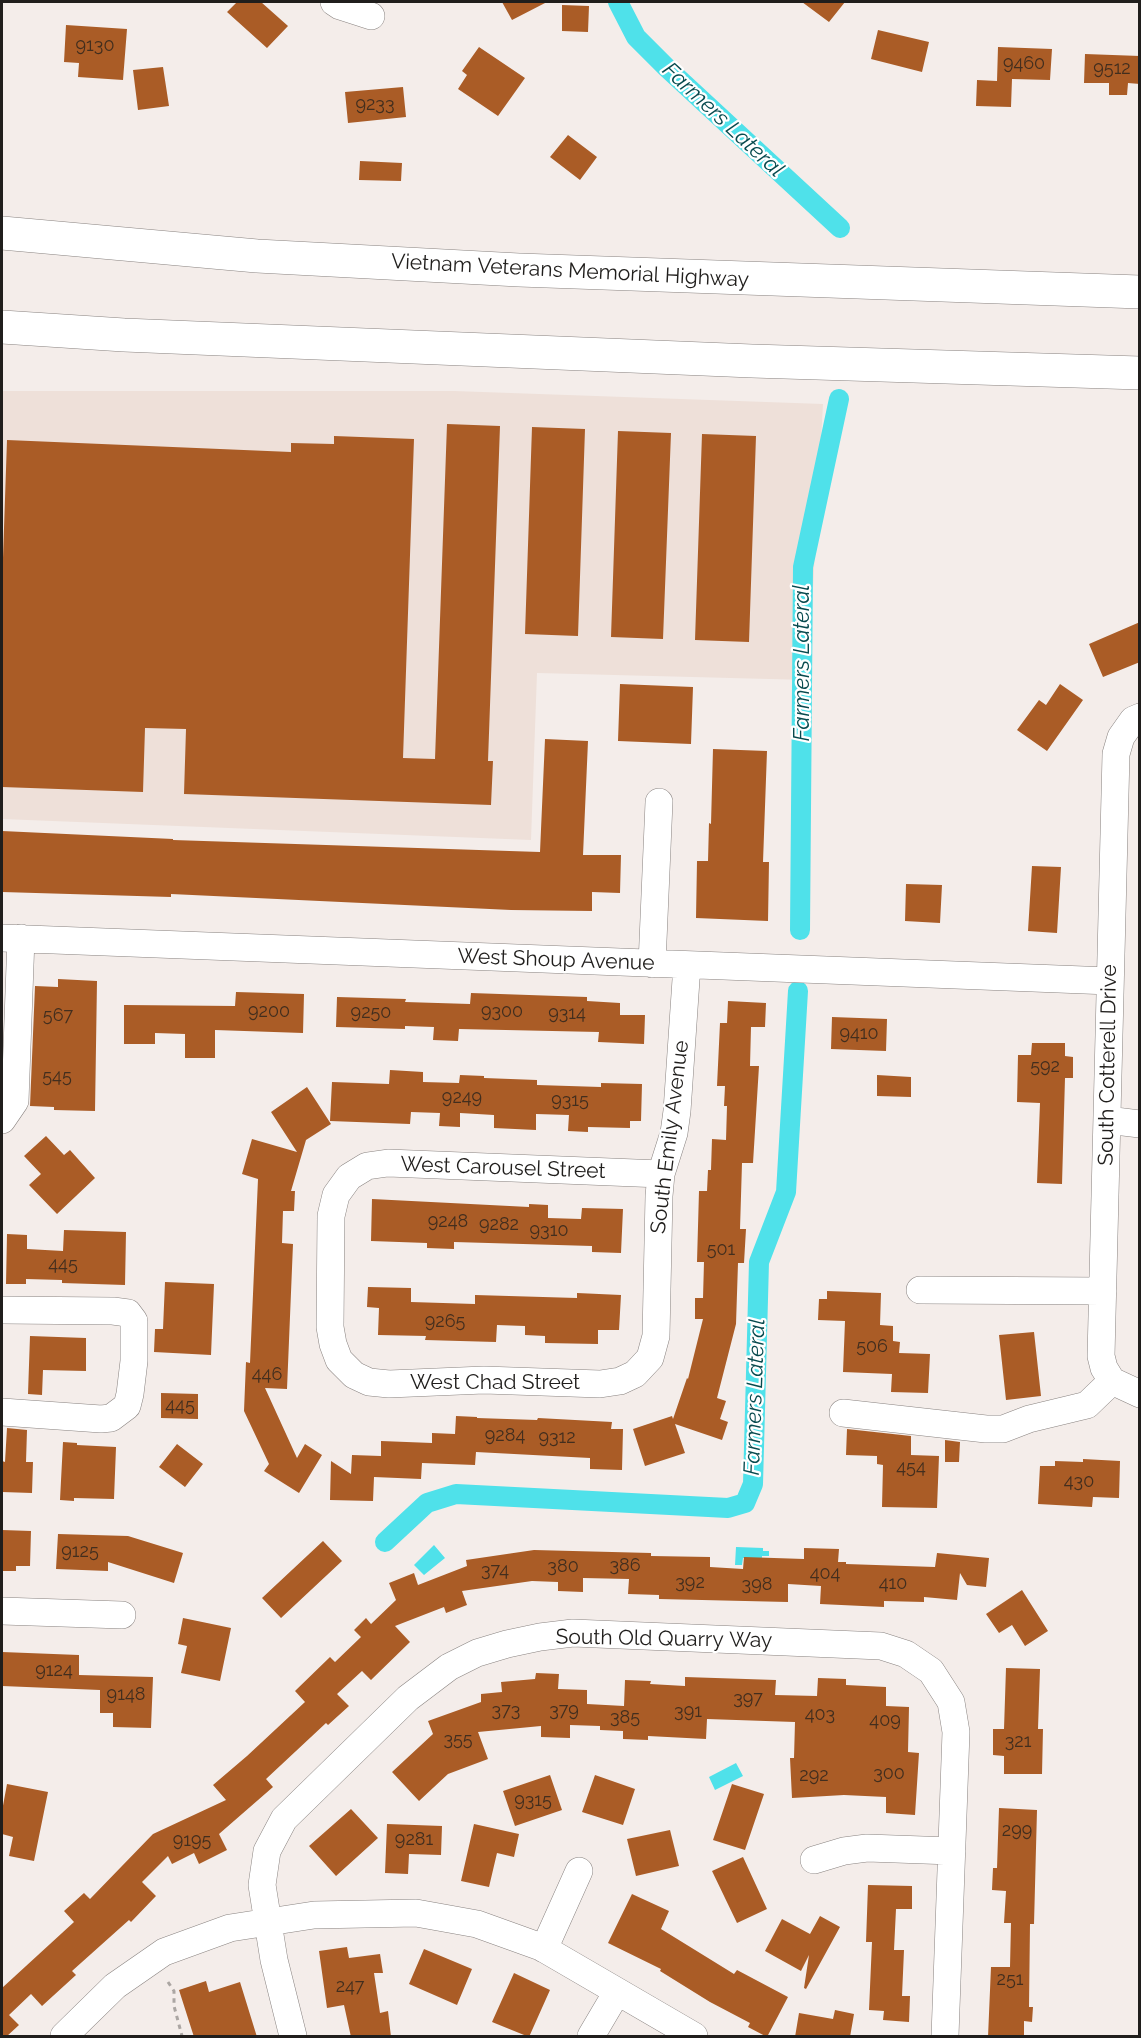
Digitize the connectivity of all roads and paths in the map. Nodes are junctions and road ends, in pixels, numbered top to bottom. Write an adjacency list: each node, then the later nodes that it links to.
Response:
1 (334, 2): 2 (street)
2 (371, 16)
3 (2, 233): 4 (highway, Vietnam Veterans Memorial Highway)
4 (1140, 292)
5 (2, 327): 6 (highway)
6 (1140, 373)
7 (1137, 718): 12 (street, South Cotterell Drive)
8 (658, 802): 10 (street)
9 (11, 938): 10 (street, West Shoup Avenue); 13 (street)
10 (652, 964): 11 (street, West Shoup Avenue)
11 (687, 965): 12 (street, West Shoup Avenue); 16 (street, South Emily Avenue)
12 (1110, 981): 14 (street, South Cotterell Drive)
13 (2, 1120)
14 (1107, 1120): 15 (street); 18 (street, South Cotterell Drive)
15 (1140, 1124)
16 (661, 1174): 20 (street, South Emily Avenue); 21 (street, West Carousel Street)
17 (920, 1290): 18 (street)
18 (1103, 1291): 22 (street, South Cotterell Drive)
19 (2, 1310): 24 (street)
20 (635, 1374): 21 (street, West Chad Street)
21 (354, 1375)
22 (1112, 1381): 23 (street); 25 (street)
23 (1140, 1394)
24 (2, 1412)
25 (843, 1413)
26 (2, 1611): 27 (street)
27 (122, 1615)
28 (952, 1851): 29 (street); 31 (street, South Old Quarry Way); 40 (street)
29 (814, 1860)
30 (579, 1871): 32 (street)
31 (268, 1922): 32 (street); 35 (street); 37 (street, South Old Quarry Way)
32 (544, 1949): 34 (street)
33 (168, 1982): 36 (path)
34 (617, 1992): 38 (street); 39 (street)
35 (64, 2037)
36 (182, 2037)
37 (293, 2037)
38 (591, 2037)
39 (694, 2037)
40 (945, 2037)

